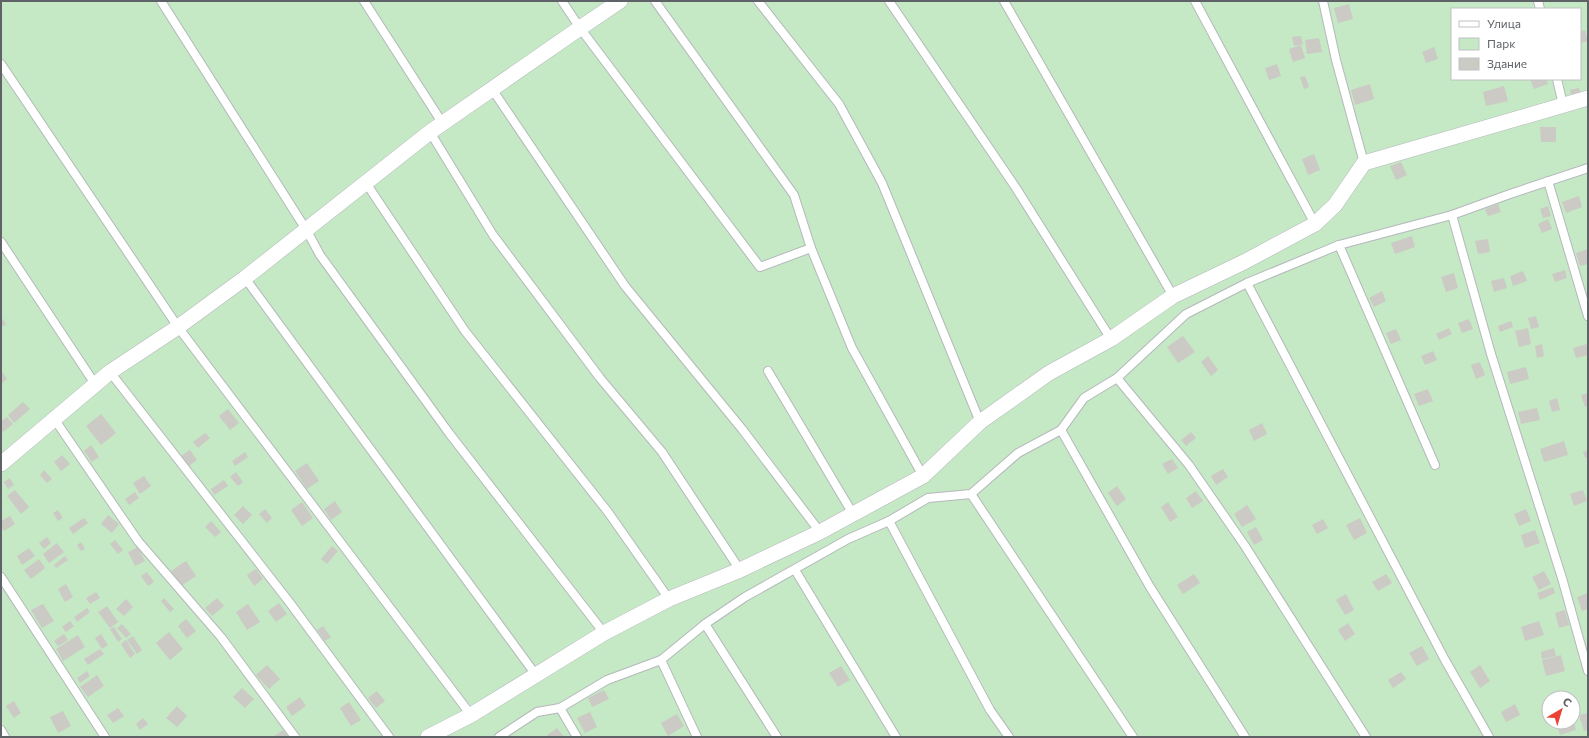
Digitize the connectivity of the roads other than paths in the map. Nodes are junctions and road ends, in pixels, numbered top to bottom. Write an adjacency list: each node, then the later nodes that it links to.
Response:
1 (161, 1): 25 (lane)
2 (364, 1): 17 (lane)
3 (562, 1): 11 (lane)
4 (620, 1): 11 (street)
5 (655, 1): 28 (lane)
6 (758, 1): 40 (lane)
7 (889, 1): 34 (lane)
8 (1004, 1): 31 (lane)
9 (1195, 1): 24 (lane)
10 (1323, 1): 19 (lane)
11 (580, 28): 14 (street); 28 (lane)
12 (1, 64): 33 (lane)
13 (1557, 80): 16 (lane)
14 (492, 89): 17 (street); 48 (lane)
15 (1588, 98): 16 (street)
16 (1563, 105): 19 (street)
17 (443, 124): 18 (street)
18 (430, 132): 22 (street); 49 (lane)
19 (1364, 163): 24 (street)
20 (1588, 168): 21 (lane)
21 (1548, 181): 23 (lane); 32 (lane)
22 (366, 183): 25 (street); 52 (lane)
23 (1452, 215): 27 (lane); 56 (lane)
24 (1315, 224): 31 (street)
25 (307, 231): 29 (street); 54 (lane)
26 (1, 242): 38 (lane)
27 (1339, 244): 30 (lane); 43 (lane)
28 (811, 248): 44 (lane)
29 (245, 278): 33 (street); 57 (lane)
30 (1247, 283): 37 (lane); 75 (lane)
31 (1173, 296): 34 (street)
32 (1588, 316)
33 (178, 327): 36 (street); 59 (lane)
34 (1111, 339): 40 (street)
35 (768, 371): 46 (lane)
36 (110, 372): 38 (street); 64 (lane)
37 (1117, 378): 41 (lane); 74 (lane)
38 (95, 384): 39 (street)
39 (55, 420): 42 (street); 63 (lane)
40 (980, 422): 44 (street)
41 (1061, 430): 45 (lane); 73 (lane)
42 (1, 464)
43 (1435, 465)
44 (923, 476): 46 (street)
45 (971, 494): 47 (lane); 72 (lane)
46 (853, 514): 48 (street)
47 (889, 521): 50 (lane); 71 (lane)
48 (820, 532): 49 (street)
49 (740, 570): 52 (street)
50 (795, 570): 53 (lane); 70 (lane)
51 (1, 577): 62 (lane)
52 (669, 600): 54 (street)
53 (705, 624): 55 (lane); 69 (lane)
54 (604, 633): 57 (street)
55 (661, 660): 58 (lane); 68 (lane)
56 (1588, 671)
57 (536, 675): 59 (street)
58 (560, 708): 66 (lane); 67 (lane)
59 (471, 715): 65 (street)
60 (1, 730): 61 (lane)
61 (5, 737)
62 (105, 737)
63 (295, 737)
64 (390, 737)
65 (428, 737)
66 (499, 737)
67 (577, 737)
68 (697, 737)
69 (777, 737)
70 (896, 737)
71 (1009, 737)
72 (1133, 737)
73 (1245, 737)
74 (1366, 737)
75 (1489, 737)

